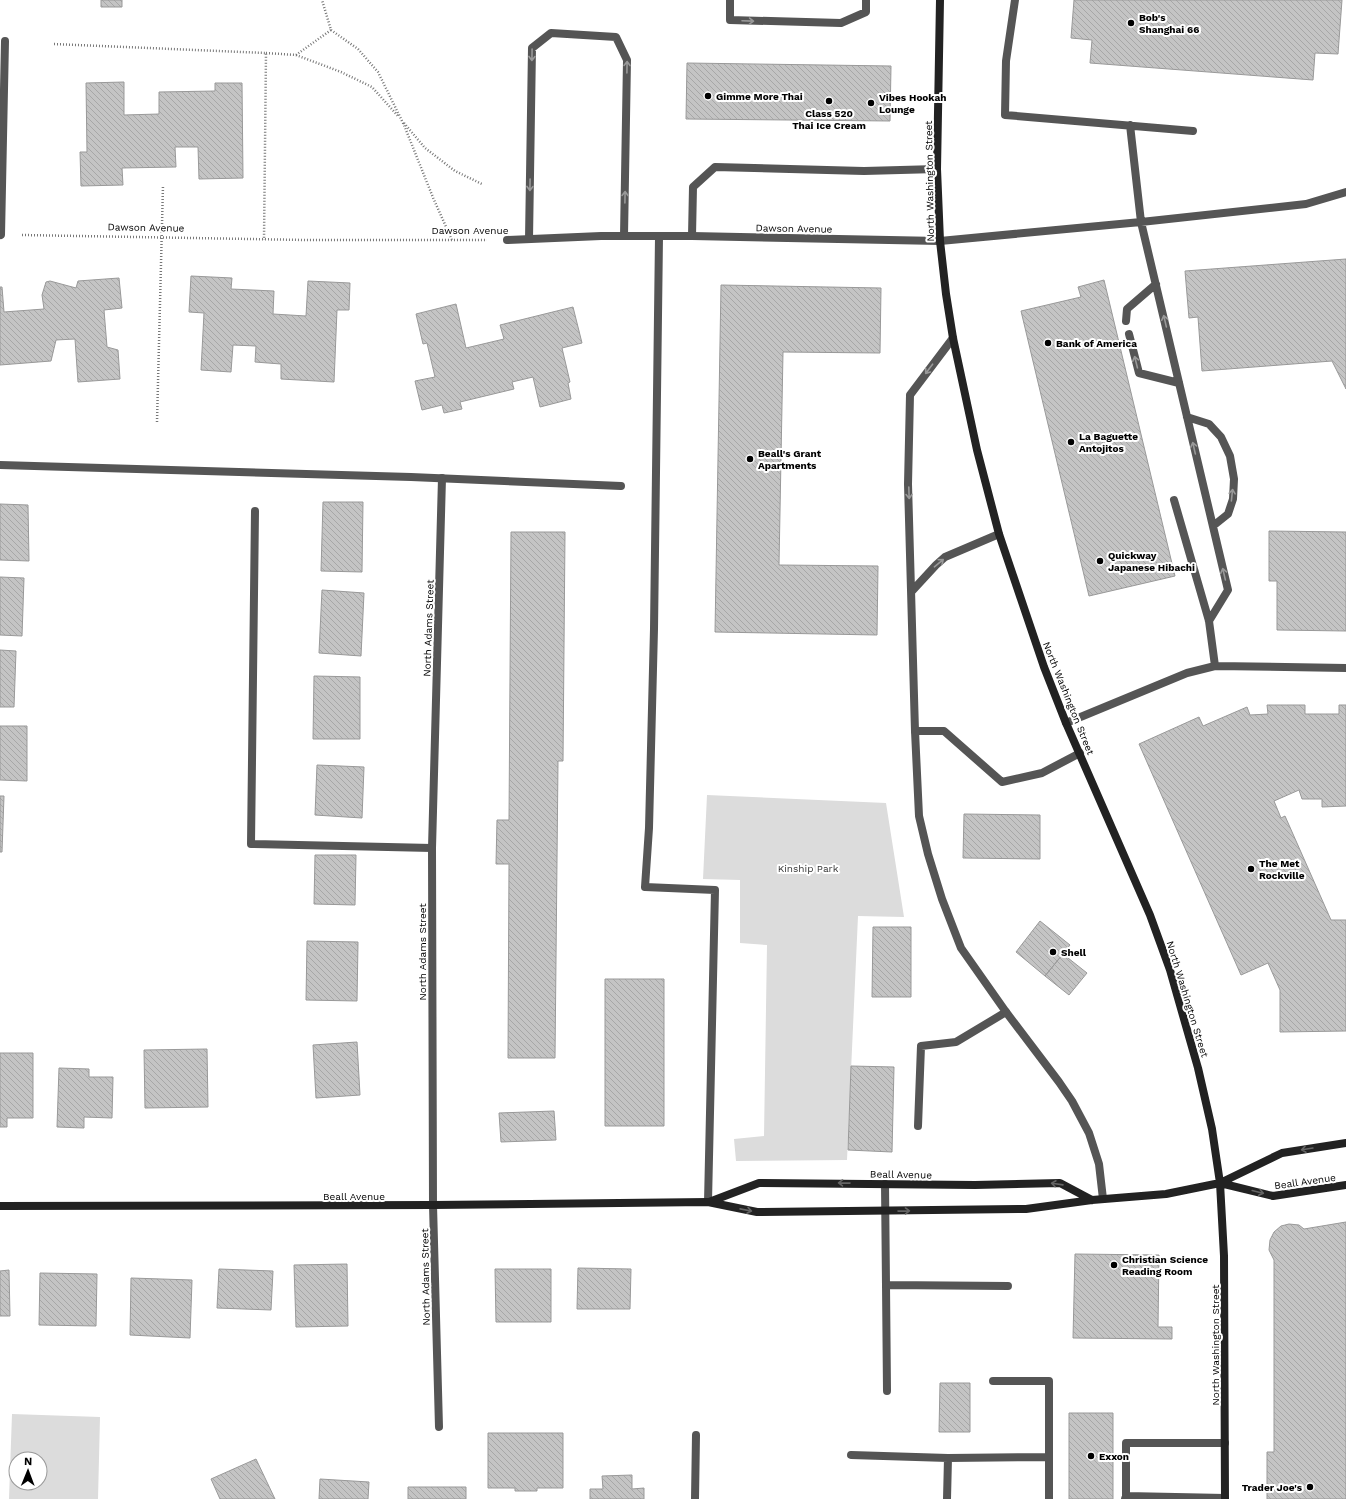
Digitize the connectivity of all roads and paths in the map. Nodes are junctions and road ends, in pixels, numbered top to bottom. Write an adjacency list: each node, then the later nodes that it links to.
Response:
1 (322, 0): 6 (path)
2 (730, 0): 3 (street, one-way to 3)
3 (866, 0)
4 (940, 0): 14 (street, North Washington Street)
5 (1015, 0): 12 (street)
6 (331, 30): 10 (path); 11 (path)
7 (5, 41): 19 (street)
8 (54, 44): 9 (path)
9 (266, 53): 10 (path); 25 (path)
10 (296, 55): 11 (path)
11 (402, 119): 15 (path); 26 (path)
12 (1130, 125): 13 (street); 18 (street)
13 (1193, 131)
14 (937, 170): 21 (street); 28 (street, North Washington Street)
15 (482, 184)
16 (163, 185): 23 (path)
17 (1346, 192): 18 (street, Dawson Avenue)
18 (1141, 222): 28 (street, Dawson Avenue); 29 (street)
19 (1, 234): 23 (path, Dawson Avenue)
20 (624, 236): 22 (street, Dawson Avenue); 24 (street, Dawson Avenue); 24 (street, one-way to 24)
21 (692, 236): 22 (street, Dawson Avenue); 28 (street, Dawson Avenue)
22 (659, 237): 59 (street)
23 (162, 238): 25 (path, Dawson Avenue); 35 (path)
24 (529, 239): 27 (street, Dawson Avenue)
25 (264, 240): 26 (path, Dawson Avenue)
26 (452, 240): 27 (path, Dawson Avenue)
27 (507, 240)
28 (940, 241): 32 (street, North Washington Street)
29 (1156, 284): 30 (street); 33 (street, one-way to 29)
30 (1126, 321)
31 (1129, 334): 33 (street, one-way to 31)
32 (953, 338): 42 (street, North Washington Street); 43 (street, one-way to 43)
33 (1179, 384): 34 (street)
34 (1187, 417): 41 (street, one-way to 34); 41 (street, one-way to 34)
35 (157, 422)
36 (0, 465): 37 (street)
37 (442, 478): 38 (street); 50 (street, North Adams Street)
38 (621, 486)
39 (1174, 500): 44 (street)
40 (255, 511): 50 (street)
41 (1212, 526): 44 (street, one-way to 41)
42 (999, 534): 43 (street, one-way to 42); 47 (street, North Washington Street)
43 (912, 591): 48 (street)
44 (1209, 621): 45 (street)
45 (1215, 666): 46 (street); 47 (street)
46 (1346, 668)
47 (1066, 723): 49 (street, North Washington Street)
48 (915, 731): 49 (street); 51 (street)
49 (1080, 753): 54 (street, North Washington Street)
50 (432, 848): 61 (street, North Adams Street)
51 (1006, 1012): 52 (street); 57 (street)
52 (918, 1126)
53 (1346, 1143): 54 (street, Beall Avenue, one-way to 54)
54 (1220, 1183): 56 (street, Beall Avenue, one-way to 56); 57 (street, Beall Avenue); 69 (street, North Washington Street)
55 (885, 1184): 58 (street, Beall Avenue, one-way to 55); 59 (street, Beall Avenue, one-way to 59); 62 (street)
56 (1346, 1185)
57 (1103, 1199): 58 (street, Beall Avenue)
58 (1092, 1200): 62 (street, Beall Avenue, one-way to 58)
59 (708, 1202): 61 (street, Beall Avenue); 62 (street, Beall Avenue, one-way to 62)
60 (0, 1206): 61 (street, Beall Avenue)
61 (433, 1206): 67 (street, North Adams Street)
62 (886, 1211): 63 (street)
63 (886, 1285): 64 (street); 66 (street)
64 (1008, 1286)
65 (992, 1381): 71 (street)
66 (887, 1391)
67 (439, 1427)
68 (696, 1435): 74 (street)
69 (1224, 1443): 73 (street); 77 (street, North Washington Street)
70 (851, 1455): 72 (street)
71 (1049, 1457): 72 (street); 76 (street)
72 (948, 1458): 75 (street)
73 (1125, 1497): 77 (street)
74 (695, 1499)
75 (947, 1499)
76 (1049, 1499)
77 (1225, 1499)

